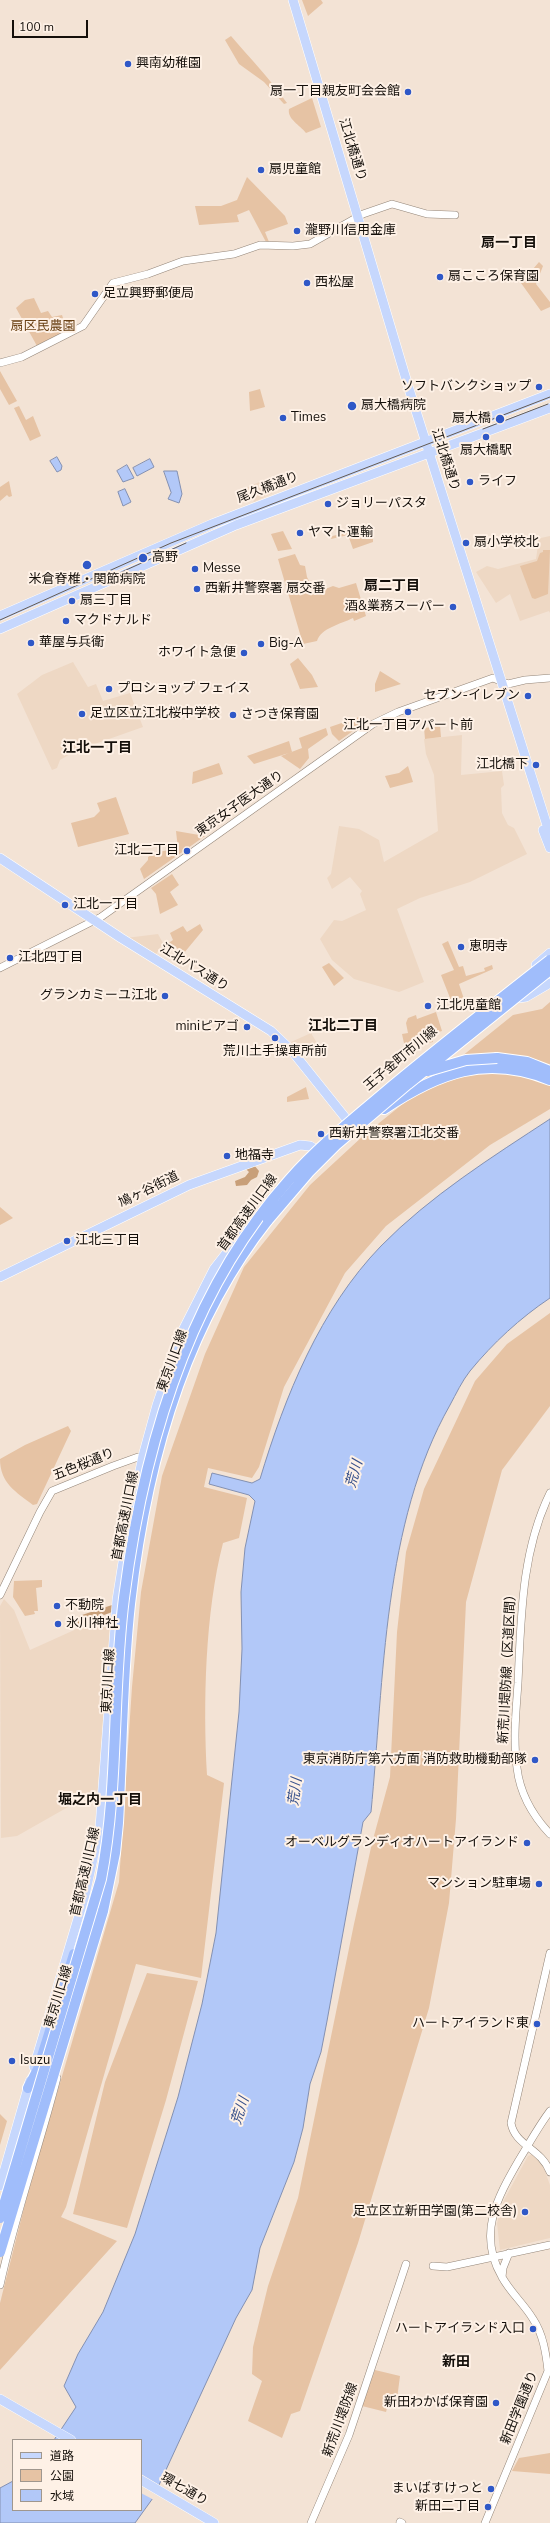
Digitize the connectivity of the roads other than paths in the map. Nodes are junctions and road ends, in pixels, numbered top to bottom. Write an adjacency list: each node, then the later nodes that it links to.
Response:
1 (293, 0): 3 (main road, 江北橋通り)
2 (455, 215): 3 (street)
3 (358, 216): 4 (street); 7 (main road, 江北橋通り)
4 (0, 363)
5 (550, 394): 7 (main road, 尾久橋通り)
6 (550, 408): 8 (main road, 尾久橋通り)
7 (425, 442): 8 (main road, 江北橋通り); 9 (main road, 尾久橋通り)
8 (430, 454): 10 (main road, 尾久橋通り); 12 (main road, 江北橋通り)
9 (0, 616)
10 (0, 629)
11 (550, 678): 12 (street, 東京女子医大通り)
12 (502, 681): 13 (main road, 江北橋通り); 18 (street, 東京女子医大通り)
13 (524, 749): 14 (main road); 15 (main road, 江北橋通り); 16 (main road)
14 (550, 817)
15 (550, 835)
16 (550, 848)
17 (0, 858): 18 (main road, 江北バス通り)
18 (95, 920): 22 (street, 東京女子医大通り); 28 (main road, 江北バス通り)
19 (550, 954): 25 (main road, 王子金町市川線)
20 (550, 960): 30 (highway, 首都高速川口線, bridge)
21 (550, 963): 25 (main road)
22 (0, 968)
23 (550, 970): 29 (highway, 首都高速川口線, bridge)
24 (550, 983): 25 (main road)
25 (511, 990): 28 (main road, 王子金町市川線)
26 (550, 1071): 30 (highway, bridge)
27 (550, 1080): 29 (highway, 首都高速川口線, bridge)
28 (350, 1123): 31 (main road, 東京川口線)
29 (343, 1138): 39 (highway, 首都高速川口線, bridge)
30 (330, 1139): 38 (highway, 首都高速川口線, bridge)
31 (319, 1151): 32 (main road, 鳩ヶ谷街道); 33 (main road, 東京川口線); 34 (main road, 東京川口線)
32 (0, 1277)
33 (143, 1456): 34 (street); 36 (street, 五色桜通り); 42 (main road, 東京川口線)
34 (155, 1458): 41 (main road, 東京川口線)
35 (550, 1493): 37 (street, 新荒川堤防線（区道区間）)
36 (0, 1595)
37 (550, 1834)
38 (106, 1850): 42 (highway, bridge); 49 (highway, 首都高速川口線, bridge)
39 (103, 1911): 47 (highway, bridge); 52 (highway, 首都高速川口線, bridge)
40 (550, 1953): 44 (street)
41 (83, 1963): 48 (street); 49 (main road, 東京川口線)
42 (28, 2088): 46 (main road, 東京川口線)
43 (550, 2111): 44 (street, 新田学園通り)
44 (528, 2145): 45 (street); 54 (street, 新田学園通り)
45 (550, 2172)
46 (0, 2186)
47 (15, 2196): 48 (highway); 49 (highway)
48 (19, 2208): 58 (street)
49 (2, 2222): 50 (main road, 東京川口線)
50 (0, 2238)
51 (550, 2245): 53 (street)
52 (0, 2252)
53 (510, 2253): 54 (street); 57 (street)
54 (493, 2257): 56 (street); 57 (street, 新田学園通り)
55 (406, 2264): 68 (street, 新荒川堤防線)
56 (433, 2266)
57 (502, 2278): 59 (street, 新田学園通り)
58 (0, 2285)
59 (549, 2371): 69 (street, 新田学園通り)
60 (0, 2399): 63 (main road)
61 (0, 2405): 62 (main road)
62 (58, 2439)
63 (69, 2439)
64 (142, 2481): 67 (main road, 環七通り)
65 (142, 2488): 66 (main road, 環七通り)
66 (204, 2523)
67 (214, 2523)
68 (312, 2523)
69 (485, 2523)

